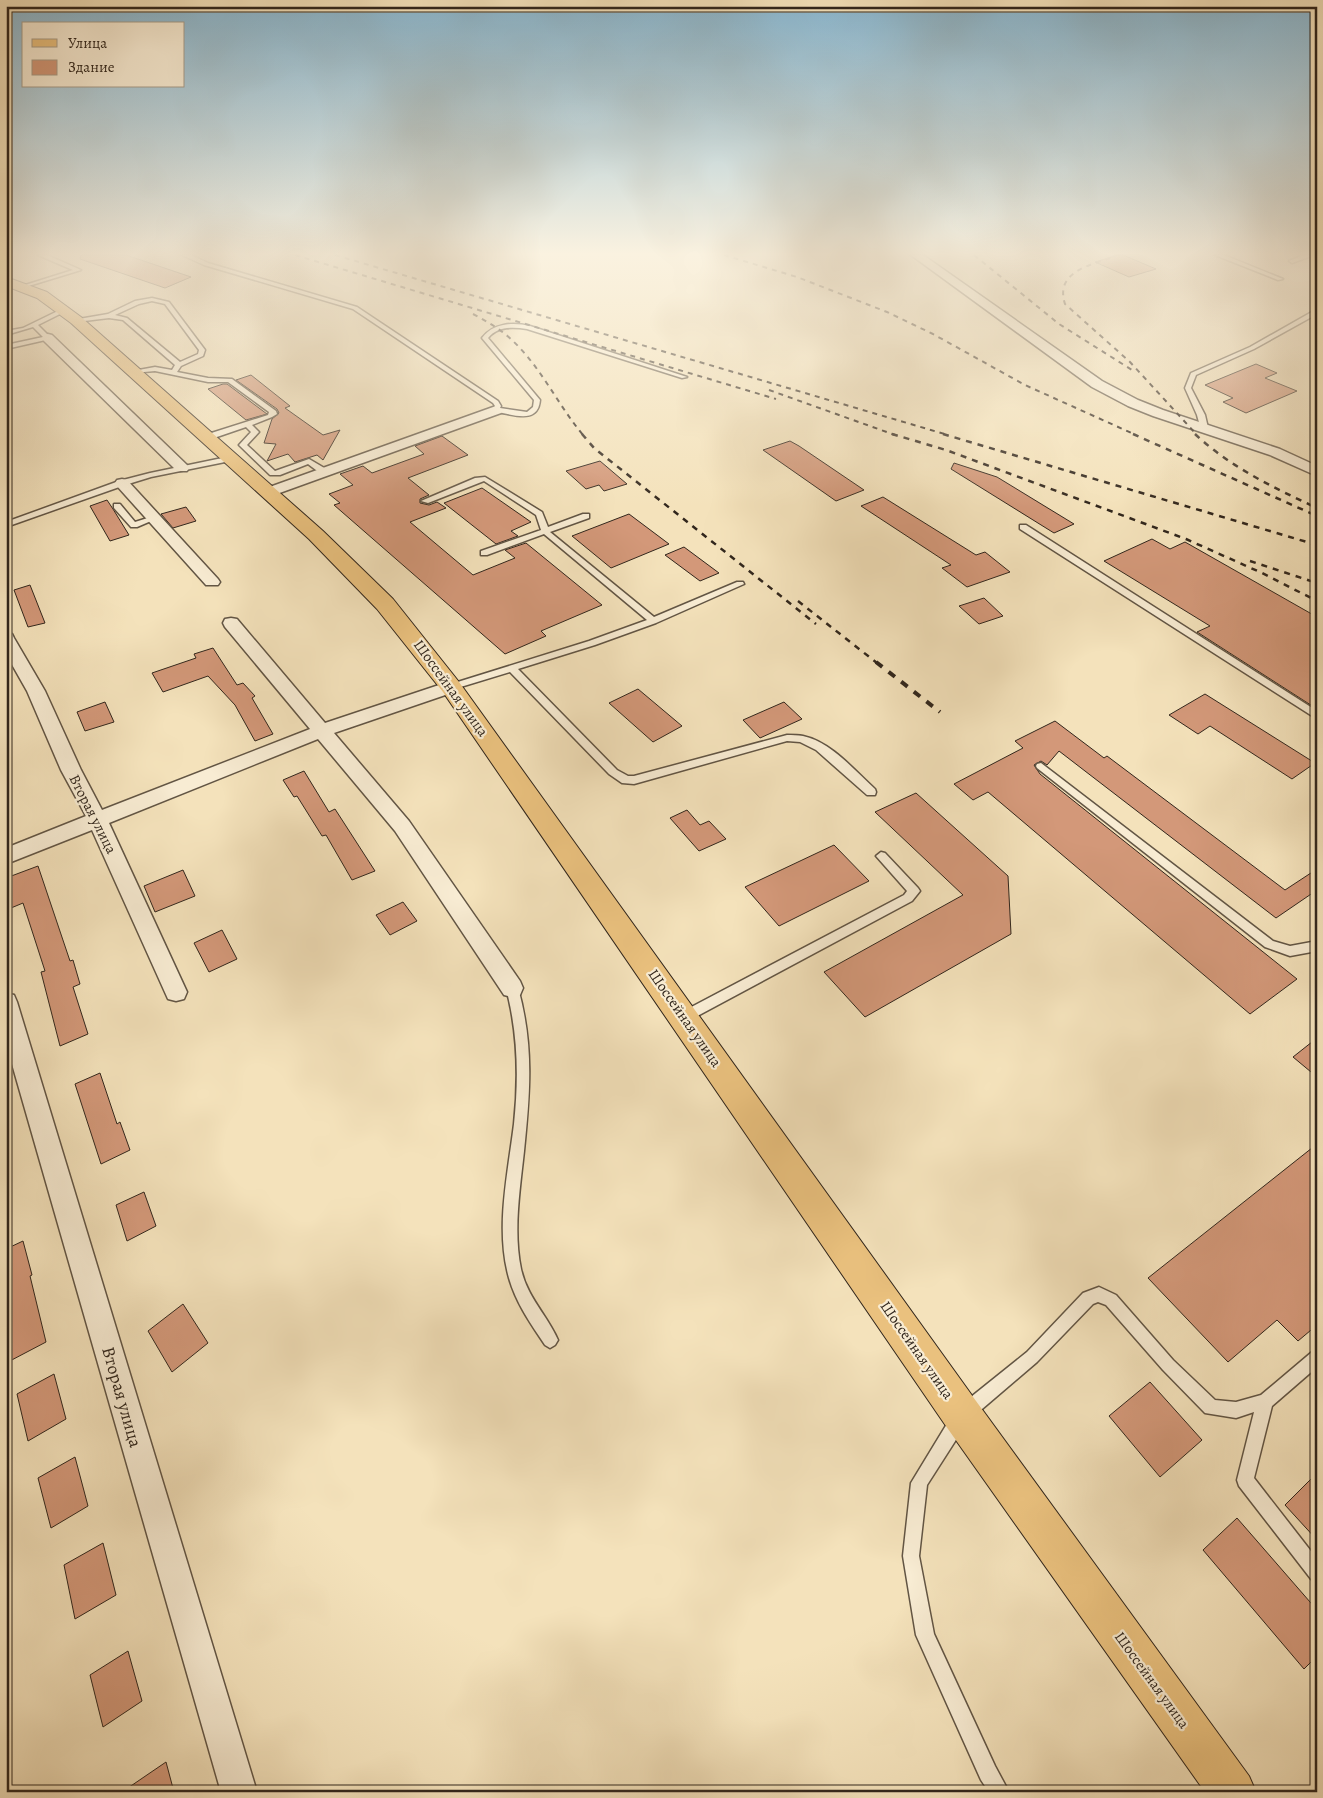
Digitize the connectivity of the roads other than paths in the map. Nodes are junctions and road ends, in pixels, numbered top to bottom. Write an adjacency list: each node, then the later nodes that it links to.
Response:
1 (44, 339): 11 (lane)
2 (49, 339): 21 (street)
3 (97, 339): 13 (main road, Шоссейная улица)
4 (149, 339): 12 (lane)
5 (194, 339): 12 (lane)
6 (401, 339): 16 (lane)
7 (487, 339): 16 (lane)
8 (566, 339): 15 (lane)
9 (1034, 339): 18 (street)
10 (1268, 339): 18 (lane)
11 (6, 347)
12 (179, 364): 14 (lane)
13 (135, 372): 14 (lane); 19 (main road, Шоссейная улица)
14 (173, 373): 17 (lane)
15 (684, 376)
16 (496, 410): 22 (street)
17 (247, 424): 19 (lane); 22 (lane)
18 (1204, 428): 23 (street)
19 (208, 437): 20 (main road, Шоссейная улица)
20 (232, 458): 21 (lane); 25 (main road, Шоссейная улица)
21 (182, 468): 24 (lane)
22 (323, 472): 25 (street)
23 (1317, 472)
24 (122, 483): 29 (street); 30 (lane)
25 (268, 492): 40 (main road, Шоссейная улица)
26 (425, 501): 32 (lane)
27 (117, 506): 29 (lane)
28 (586, 516): 32 (lane)
29 (154, 518): 34 (street)
30 (6, 525)
31 (1023, 527): 41 (lane)
32 (546, 532): 33 (lane); 36 (lane)
33 (484, 553)
34 (212, 582)
35 (740, 584): 36 (lane)
36 (653, 621): 39 (lane)
37 (232, 623): 42 (street)
38 (6, 638): 45 (street, Вторая улица)
39 (512, 668): 40 (lane); 44 (lane)
40 (451, 687): 42 (street); 52 (main road, Шоссейная улица)
41 (1317, 716)
42 (320, 732): 45 (street); 49 (street)
43 (1040, 766): 48 (lane)
44 (871, 792)
45 (98, 820): 46 (street); 50 (street, Вторая улица)
46 (6, 856)
47 (881, 856): 52 (lane)
48 (1317, 946)
49 (512, 988): 53 (lane)
50 (176, 992)
51 (6, 1002): 58 (street, Вторая улица)
52 (684, 1017): 56 (main road, Шоссейная улица)
53 (550, 1340)
54 (1317, 1357): 55 (lane)
55 (1265, 1401): 56 (lane); 57 (lane)
56 (962, 1415): 59 (lane); 60 (main road, Шоссейная улица)
57 (1317, 1573)
58 (239, 1792)
59 (1000, 1792)
60 (1232, 1792)

